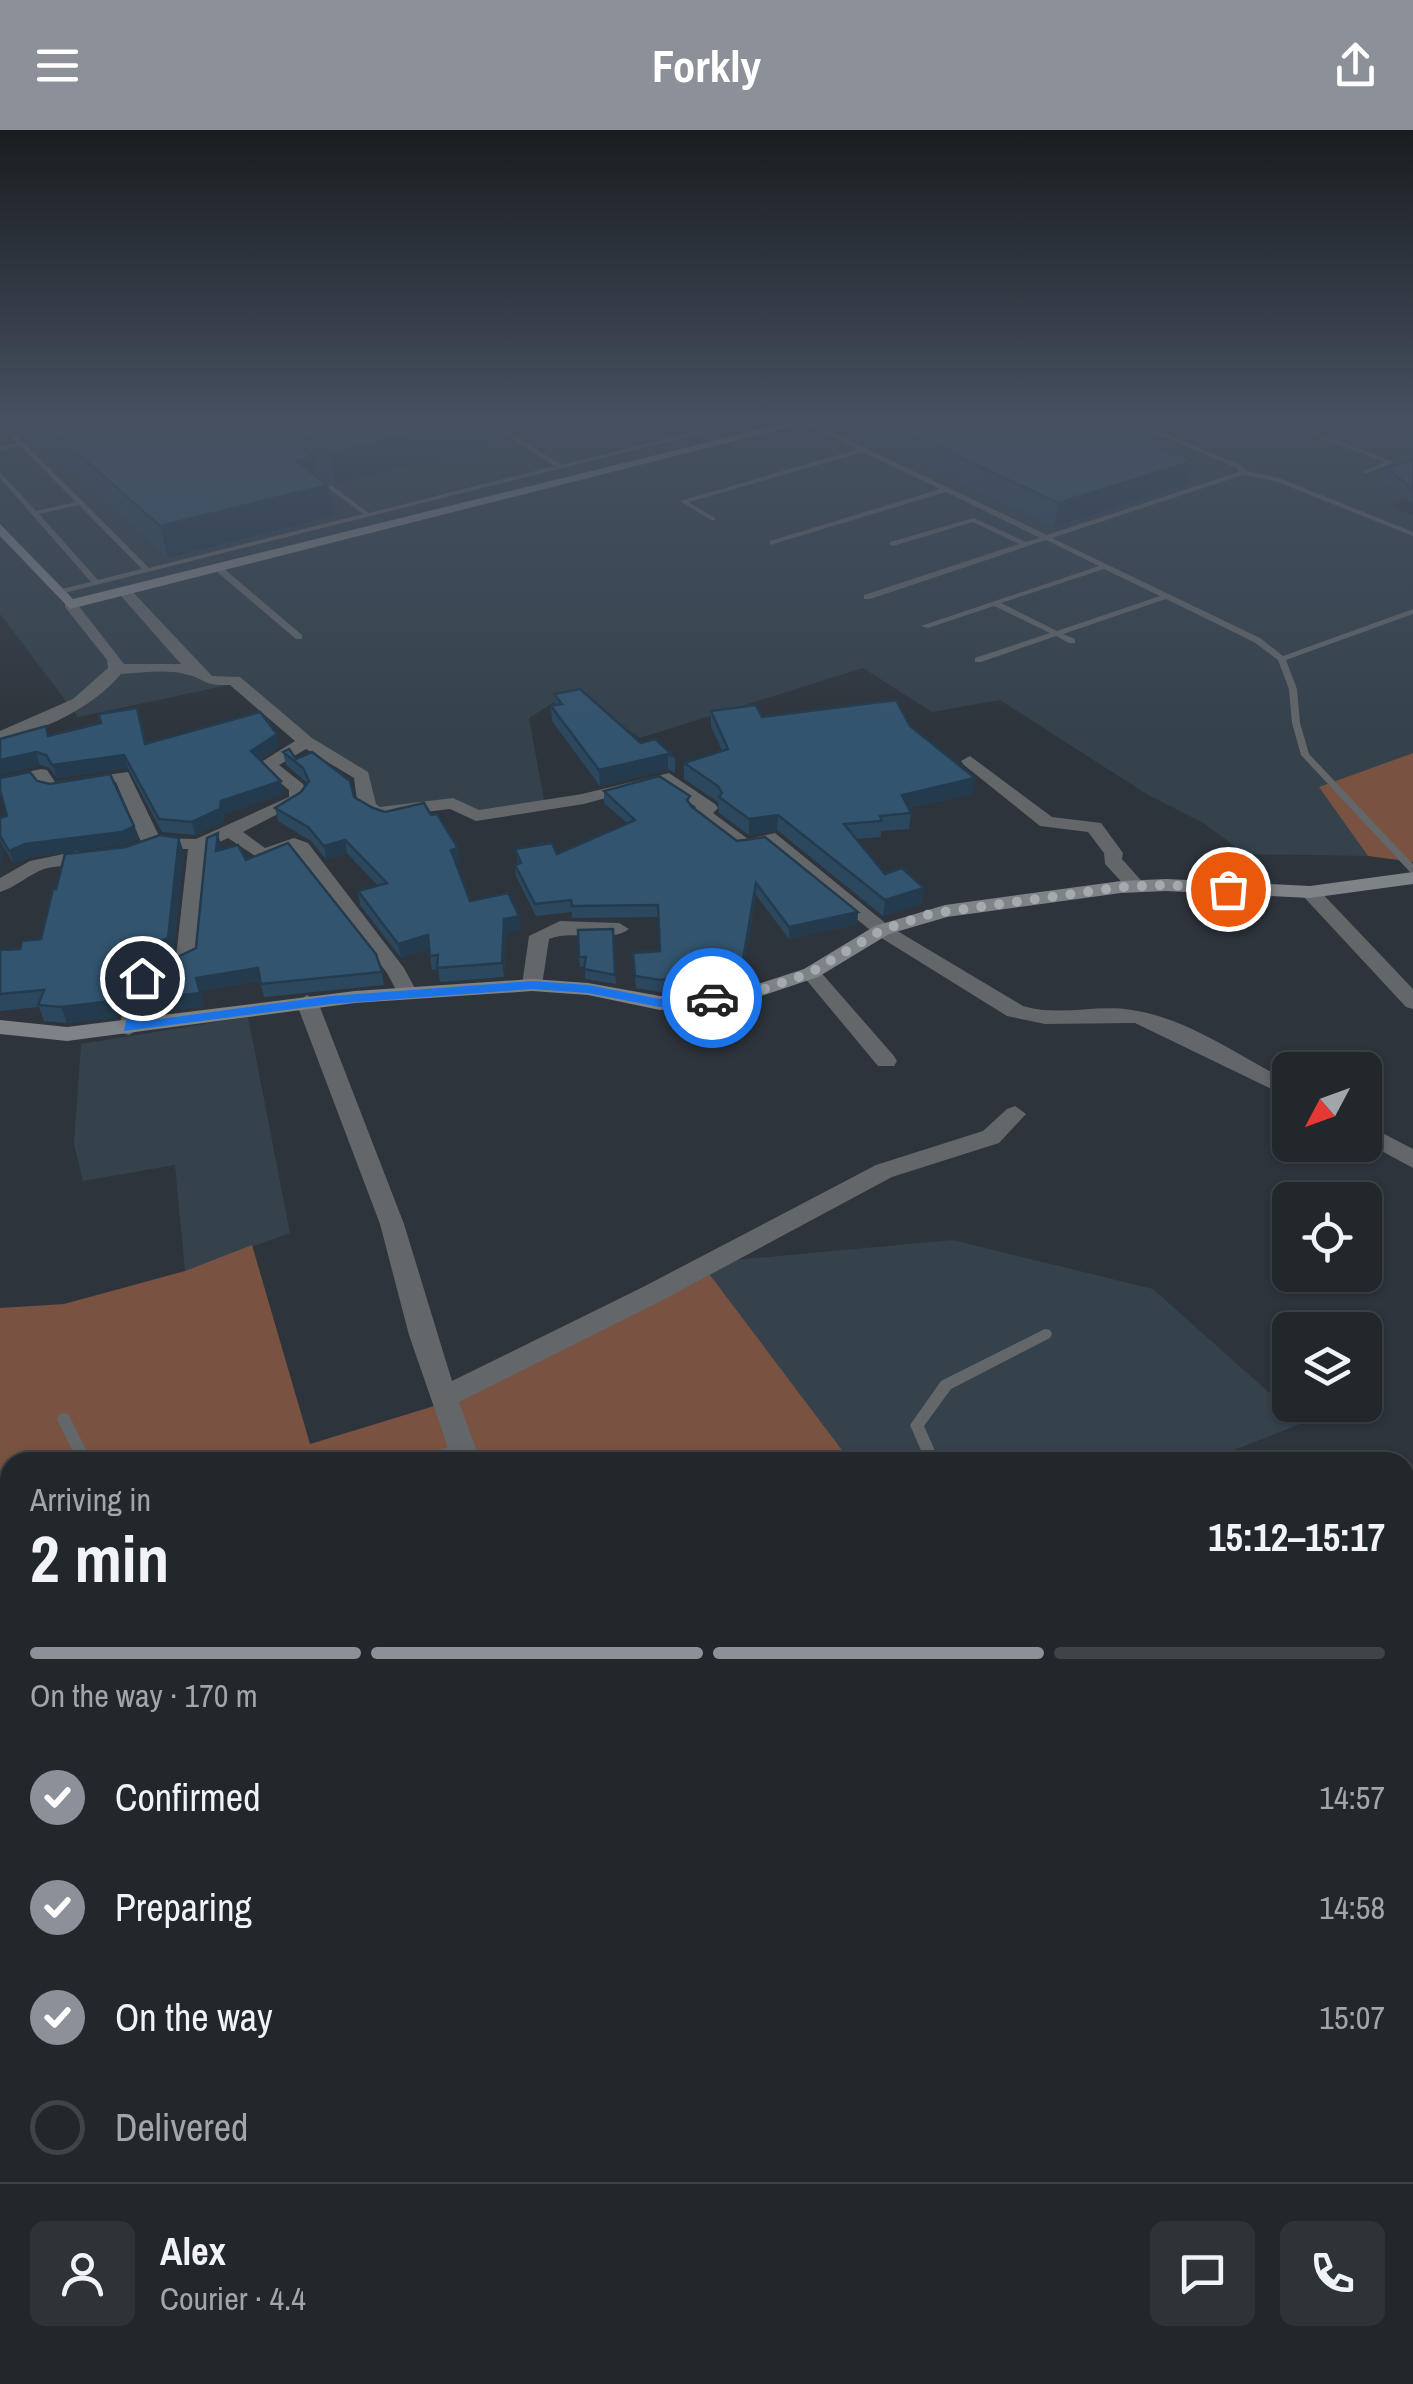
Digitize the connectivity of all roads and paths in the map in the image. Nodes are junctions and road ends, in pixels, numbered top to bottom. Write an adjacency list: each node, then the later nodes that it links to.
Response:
1 (47, 526): 18 (lane)
2 (103, 526): 17 (lane)
3 (323, 526): 17 (lane)
4 (389, 526): 16 (street)
5 (824, 526): 12 (lane)
6 (953, 526): 13 (lane)
7 (987, 526): 14 (lane)
8 (1023, 526): 11 (lane)
9 (1077, 526): 11 (lane)
10 (0, 528): 22 (street)
11 (1046, 536): 14 (lane); 15 (lane)
12 (772, 542)
13 (892, 544)
14 (1024, 544): 20 (lane)
15 (1106, 566): 21 (lane); 23 (lane)
16 (219, 569): 19 (street); 27 (lane)
17 (147, 570): 18 (lane)
18 (96, 583): 22 (lane)
19 (126, 592): 22 (street); 32 (street)
20 (868, 596)
21 (1167, 596): 26 (lane); 29 (lane)
22 (65, 598): 31 (street)
23 (994, 603): 25 (lane); 26 (lane)
24 (1413, 611): 29 (lane)
25 (925, 626)
26 (1056, 632): 28 (lane); 30 (lane)
27 (299, 638)
28 (1072, 641)
29 (1282, 659): 40 (lane)
30 (978, 660)
31 (116, 669): 32 (street); 33 (street)
32 (196, 671): 34 (street)
33 (0, 736)
34 (306, 742): 37 (street); 46 (street)
35 (970, 760): 43 (street)
36 (0, 783): 38 (street)
37 (230, 831): 39 (street); 49 (street)
38 (154, 844): 39 (street); 42 (street)
39 (198, 845): 53 (street)
40 (1413, 870)
41 (1413, 878): 44 (street)
42 (0, 886)
43 (1136, 886): 44 (street); 46 (street)
44 (1310, 892): 51 (street)
45 (620, 929): 48 (street)
46 (882, 930): 47 (street); 55 (street)
47 (810, 973): 48 (street); 54 (street)
48 (532, 985): 49 (street)
49 (407, 992): 50 (street)
50 (307, 1002): 53 (street); 60 (street)
51 (1413, 1002)
52 (0, 1027): 53 (street)
53 (129, 1028)
54 (886, 1061)
55 (1272, 1082)
56 (1014, 1114): 60 (street)
57 (1382, 1142): 58 (street)
58 (1413, 1160)
59 (1045, 1334): 64 (lane)
60 (445, 1397): 63 (street)
61 (64, 1419): 62 (lane)
62 (80, 1452)
63 (463, 1452)
64 (929, 1452)

